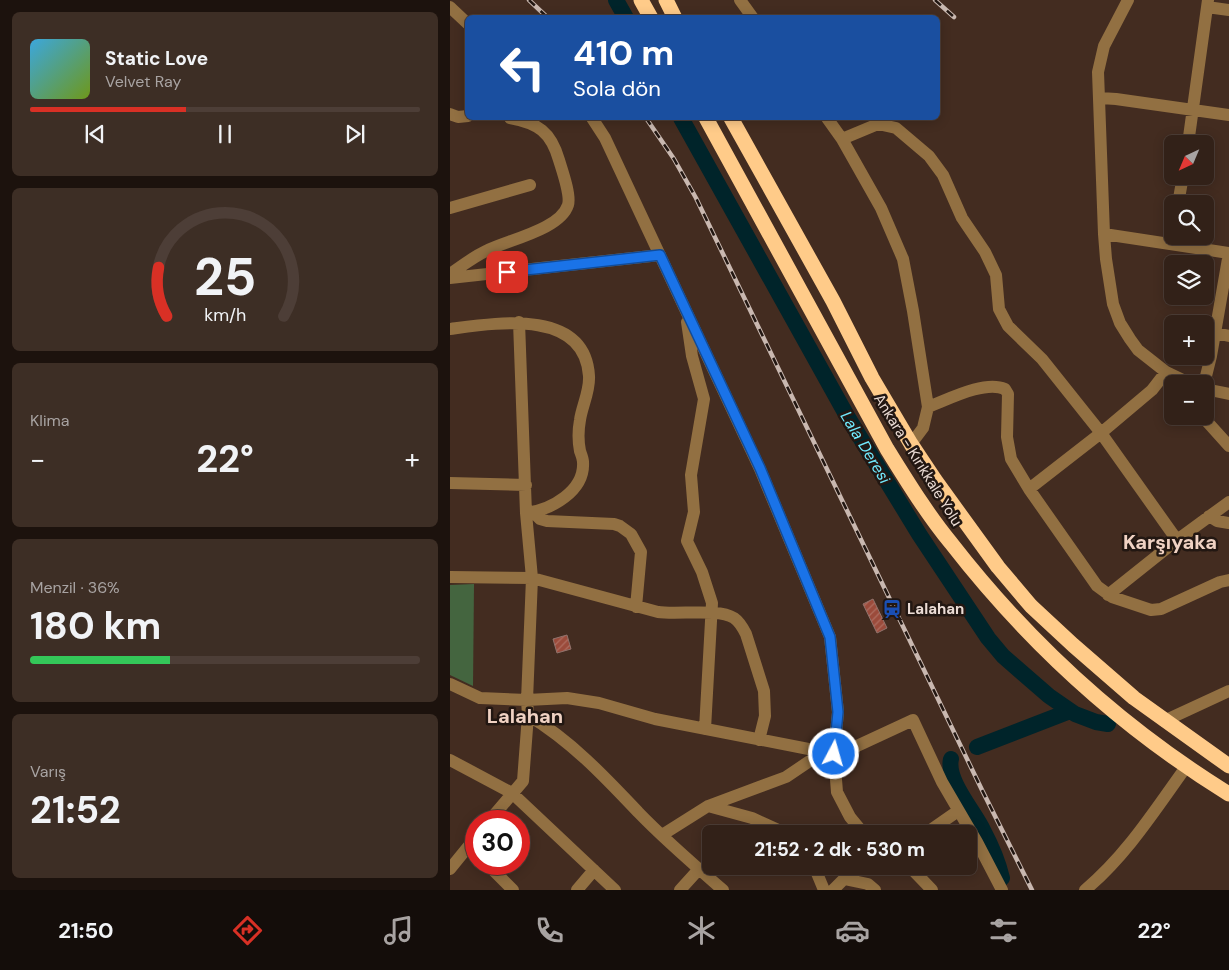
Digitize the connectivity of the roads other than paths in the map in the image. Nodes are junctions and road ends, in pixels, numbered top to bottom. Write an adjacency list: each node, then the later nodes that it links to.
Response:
1 (641, 0): 7 (highway)
2 (740, 0): 8 (street)
3 (1128, 0): 10 (street)
4 (1208, 4): 6 (street); 11 (street)
5 (450, 7): 9 (street)
6 (1229, 10)
7 (649, 15)
8 (751, 15)
9 (465, 21)
10 (1100, 98): 11 (street); 24 (street)
11 (1194, 110): 13 (street); 20 (street)
12 (450, 114): 14 (street)
13 (1229, 115)
14 (465, 116)
15 (518, 120): 29 (street)
16 (593, 120): 28 (street)
17 (707, 120): 70 (highway, Ankara - Kırıkkale Yolu)
18 (732, 120): 44 (highway, Ankara - Kırıkkale Yolu)
19 (828, 120): 21 (street)
20 (1190, 135)
21 (842, 139): 41 (street); 43 (street)
22 (530, 185): 23 (street)
23 (450, 208)
24 (1104, 234): 25 (street); 36 (street)
25 (1164, 240)
26 (1191, 245): 27 (street)
27 (1229, 253): 34 (street)
28 (660, 255): 30 (street); 31 (street)
29 (450, 274)
30 (450, 278)
31 (686, 310): 59 (street); 67 (street)
32 (519, 322): 33 (street); 47 (street); 50 (street)
33 (450, 329)
34 (1215, 332): 35 (street); 38 (street)
35 (1229, 336)
36 (1166, 372): 37 (street); 43 (street)
37 (1170, 375)
38 (1206, 375)
39 (1214, 390): 40 (street)
40 (1229, 394)
41 (928, 407): 44 (street); 48 (street)
42 (1210, 425): 45 (street)
43 (1101, 433): 48 (street); 53 (street)
44 (911, 444): 64 (highway, Ankara - Kırıkkale Yolu)
45 (1229, 446)
46 (450, 483): 47 (street)
47 (526, 485): 50 (street)
48 (1029, 489): 57 (street)
49 (1229, 502): 51 (street)
50 (530, 512): 55 (street); 58 (street)
51 (1209, 516): 52 (street); 53 (street)
52 (1229, 523)
53 (1177, 540): 57 (street)
54 (450, 577): 55 (street)
55 (532, 578): 58 (street); 62 (street)
56 (1229, 580): 57 (street)
57 (1108, 595)
58 (636, 607): 59 (street)
59 (711, 613): 65 (street); 66 (street)
60 (450, 684): 62 (street)
61 (1229, 691): 64 (street)
62 (527, 700): 63 (street); 65 (street)
63 (528, 715): 71 (street); 79 (street)
64 (1164, 721): 69 (highway, Ankara - Kırıkkale Yolu)
65 (705, 729): 66 (street)
66 (758, 740): 67 (street)
67 (828, 753): 73 (street); 75 (street); 77 (street)
68 (450, 760): 71 (street)
69 (1229, 766)
70 (1186, 768): 72 (highway, Ankara - Kırıkkale Yolu); 99 (street)
71 (512, 794): 74 (street); 83 (street)
72 (1229, 794)
73 (708, 806): 76 (street); 79 (street)
74 (498, 810)
75 (958, 810): 78 (street); 98 (street)
76 (767, 825)
77 (857, 825)
78 (937, 825)
79 (662, 835): 81 (street)
80 (465, 855): 82 (street)
81 (699, 869): 92 (street); 93 (street)
82 (450, 870)
83 (594, 870): 90 (street); 91 (street)
84 (498, 875): 89 (street)
85 (818, 875): 94 (street)
86 (846, 875): 88 (street)
87 (918, 875): 97 (street)
88 (844, 879): 95 (street); 96 (street)
89 (513, 890)
90 (577, 890)
91 (615, 890)
92 (680, 890)
93 (722, 890)
94 (824, 890)
95 (833, 890)
96 (875, 890)
97 (932, 890)
98 (1002, 890)
99 (1085, 890)

